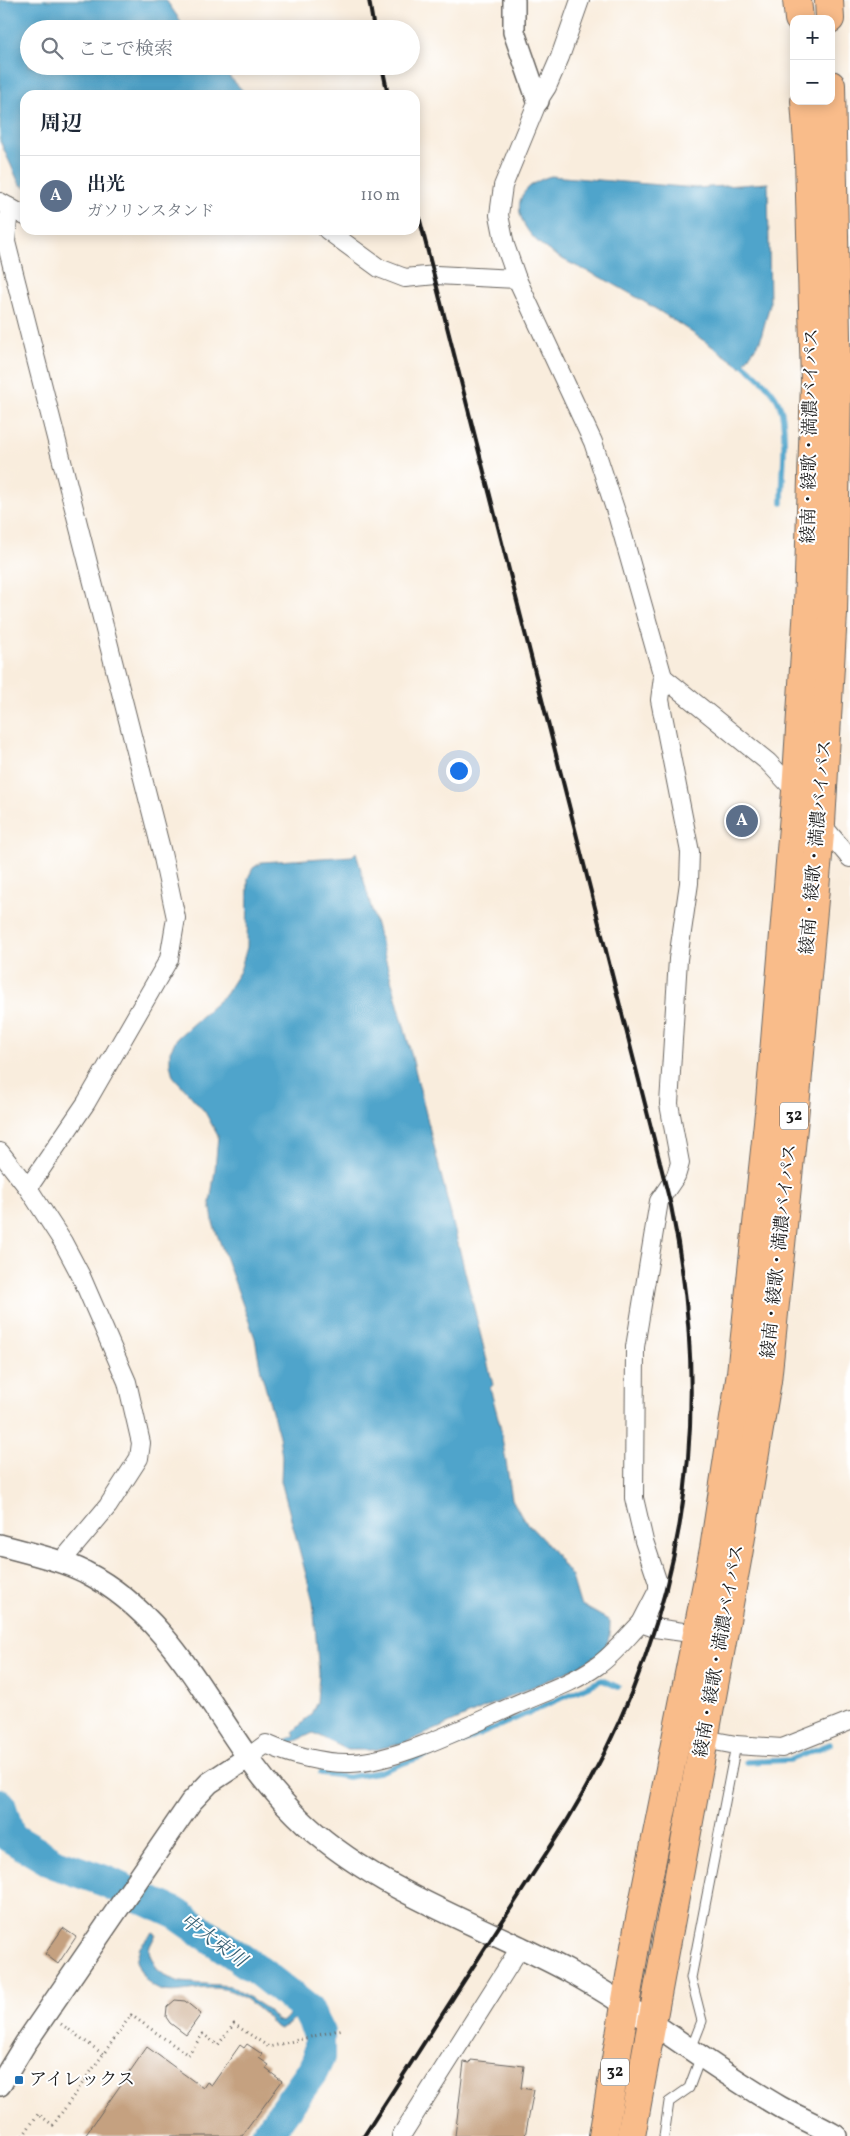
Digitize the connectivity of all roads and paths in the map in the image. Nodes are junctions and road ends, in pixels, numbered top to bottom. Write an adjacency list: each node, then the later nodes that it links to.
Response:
1 (514, 0): 7 (street)
2 (580, 0): 7 (street)
3 (797, 0): 5 (highway)
4 (829, 0): 6 (highway)
5 (799, 15)
6 (830, 15)
7 (538, 101): 14 (street)
8 (804, 105): 16 (highway, 綾南・綾歌・満濃バイパス / 32)
9 (835, 105): 10 (highway, 綾南・綾歌・満濃バイパス / 32)
10 (841, 136): 17 (highway, 綾南・綾歌・満濃バイパス / 32)
11 (4, 205): 12 (street); 20 (street)
12 (20, 213)
13 (334, 235): 14 (street)
14 (517, 279): 15 (street)
15 (663, 677): 16 (street); 23 (street)
16 (796, 791): 17 (street); 24 (highway, 綾南・綾歌・満濃バイパス / 32)
17 (820, 823): 18 (street); 26 (highway, 綾南・綾歌・満濃バイパス / 32)
18 (850, 858)
19 (0, 1152): 20 (street)
20 (28, 1188): 22 (street)
21 (0, 1545): 22 (street)
22 (61, 1562): 28 (street)
23 (640, 1624): 24 (street); 28 (street)
24 (697, 1634): 30 (highway, 綾南・綾歌・満濃バイパス / 32)
25 (850, 1721): 27 (street)
26 (704, 1739): 27 (street); 32 (highway, 綾南・綾歌・満濃バイパス / 32)
27 (736, 1746): 34 (lane)
28 (247, 1758): 29 (street); 31 (street)
29 (521, 1946): 30 (street); 38 (street)
30 (626, 2007): 32 (street); 39 (highway, 綾南・綾歌・満濃バイパス / 32)
31 (46, 2014): 35 (path); 36 (street)
32 (652, 2024): 34 (street); 40 (highway, 綾南・綾歌・満濃バイパス / 32)
33 (342, 2029): 35 (path)
34 (696, 2052): 41 (lane); 42 (street)
35 (103, 2054): 37 (path)
36 (0, 2085)
37 (23, 2136)
38 (400, 2136)
39 (603, 2136)
40 (631, 2136)
41 (664, 2136)
42 (836, 2136)

